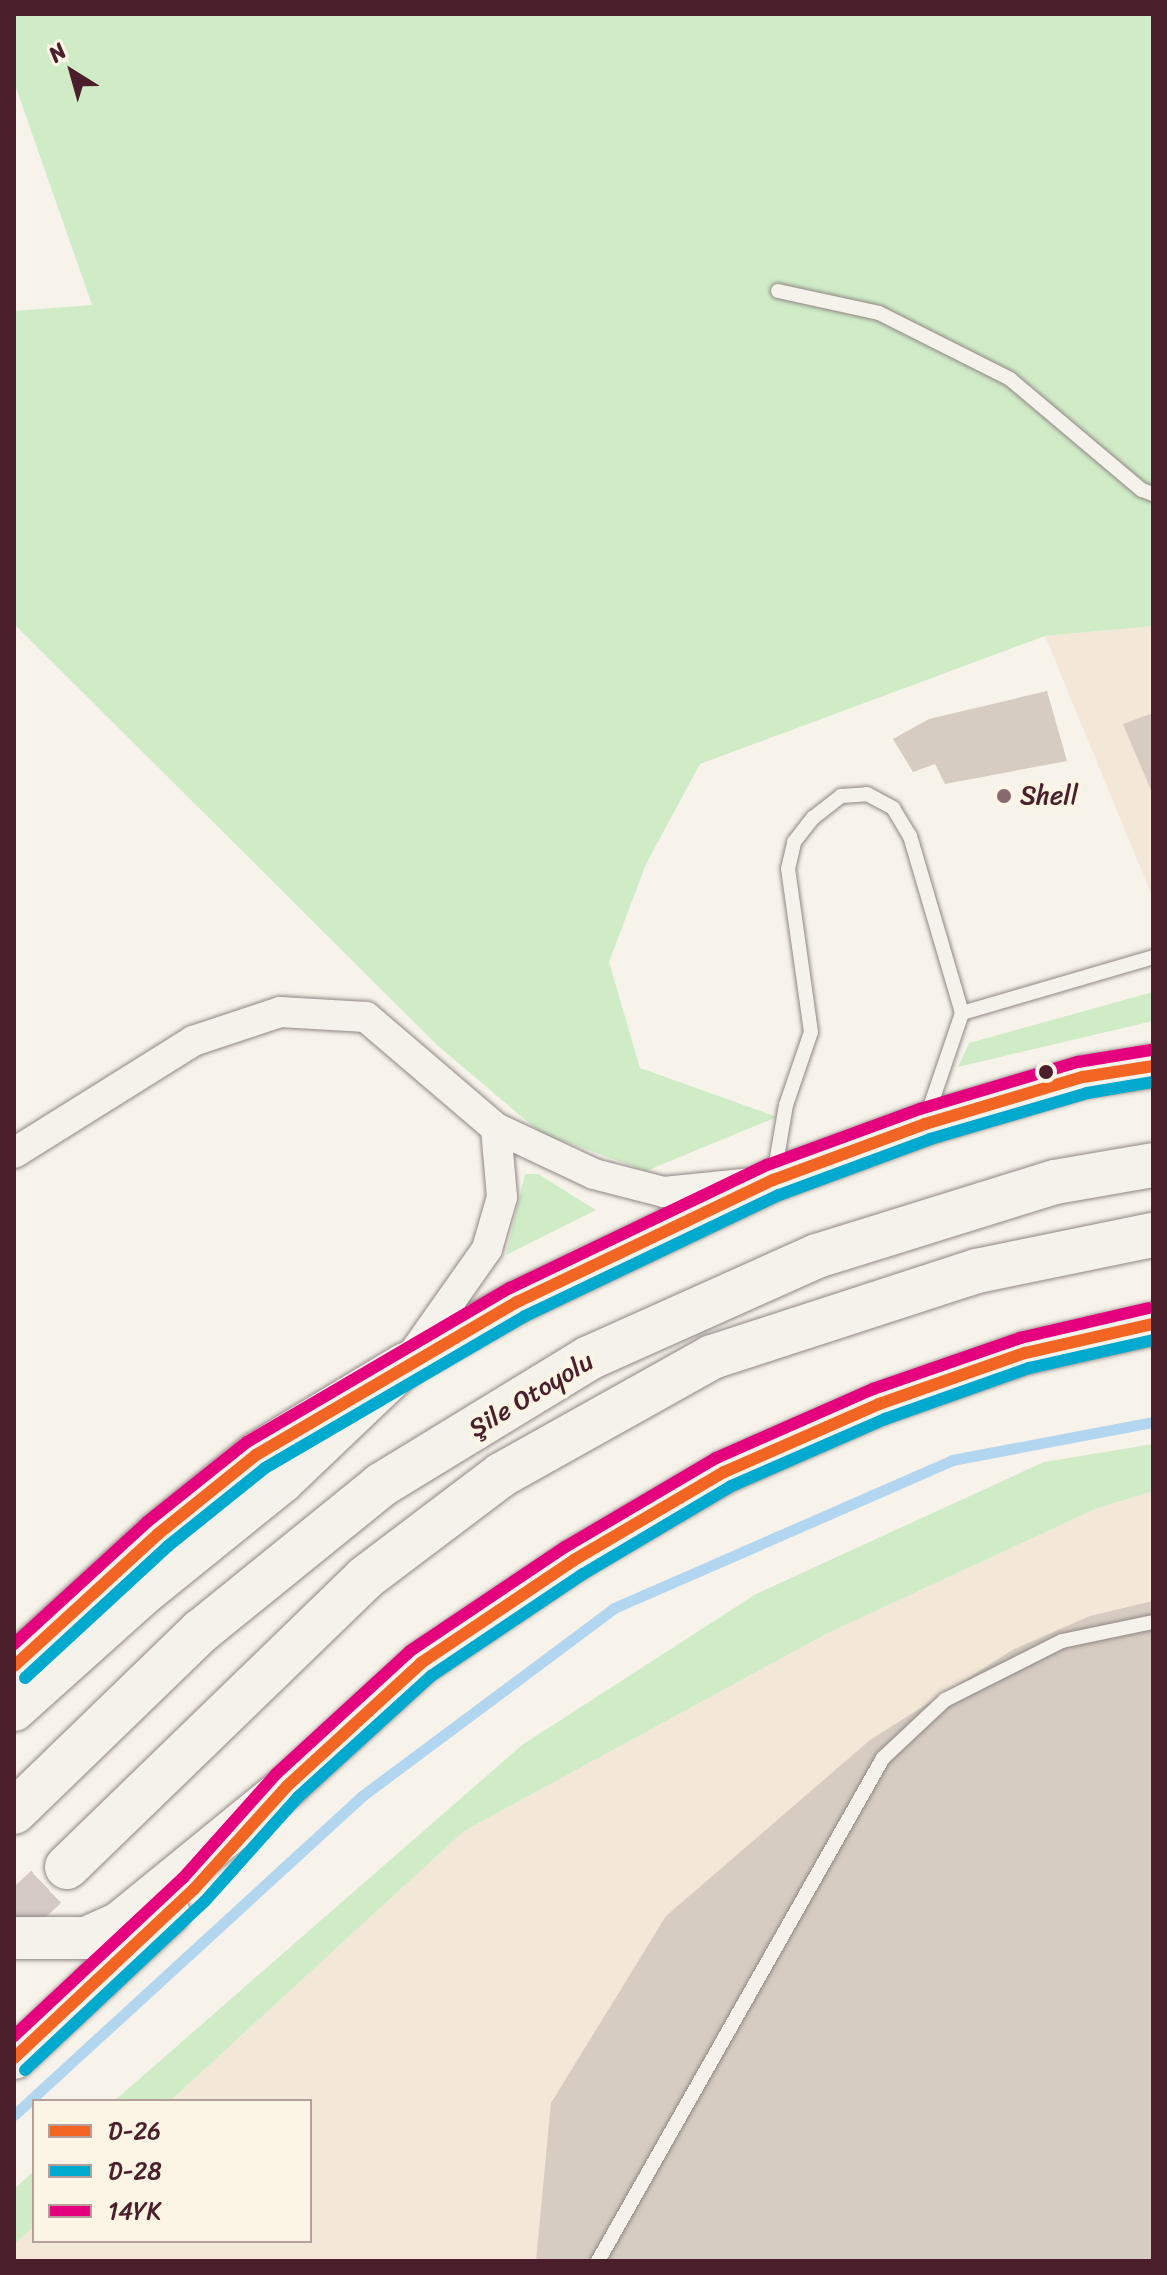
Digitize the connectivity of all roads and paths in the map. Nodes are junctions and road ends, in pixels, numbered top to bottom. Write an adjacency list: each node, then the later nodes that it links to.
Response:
1 (778, 291): 2 (lane)
2 (1153, 494)
3 (1153, 957): 4 (lane)
4 (962, 1013): 6 (lane); 10 (lane)
5 (1153, 1066): 6 (main road)
6 (925, 1124): 10 (main road)
7 (496, 1128): 8 (street); 10 (street); 13 (street)
8 (14, 1153)
9 (1153, 1165): 18 (highway, Şile Otoyolu)
10 (773, 1180): 13 (main road)
11 (1153, 1235): 19 (highway, Şile Otoyolu)
12 (1153, 1324): 17 (main road)
13 (405, 1365): 15 (highway); 16 (main road)
14 (1153, 1622): 22 (lane)
15 (14, 1666)
16 (14, 1710)
17 (287, 1786): 20 (main road); 21 (main road)
18 (14, 1812)
19 (67, 1867)
20 (14, 1938)
21 (14, 2058)
22 (598, 2261)

